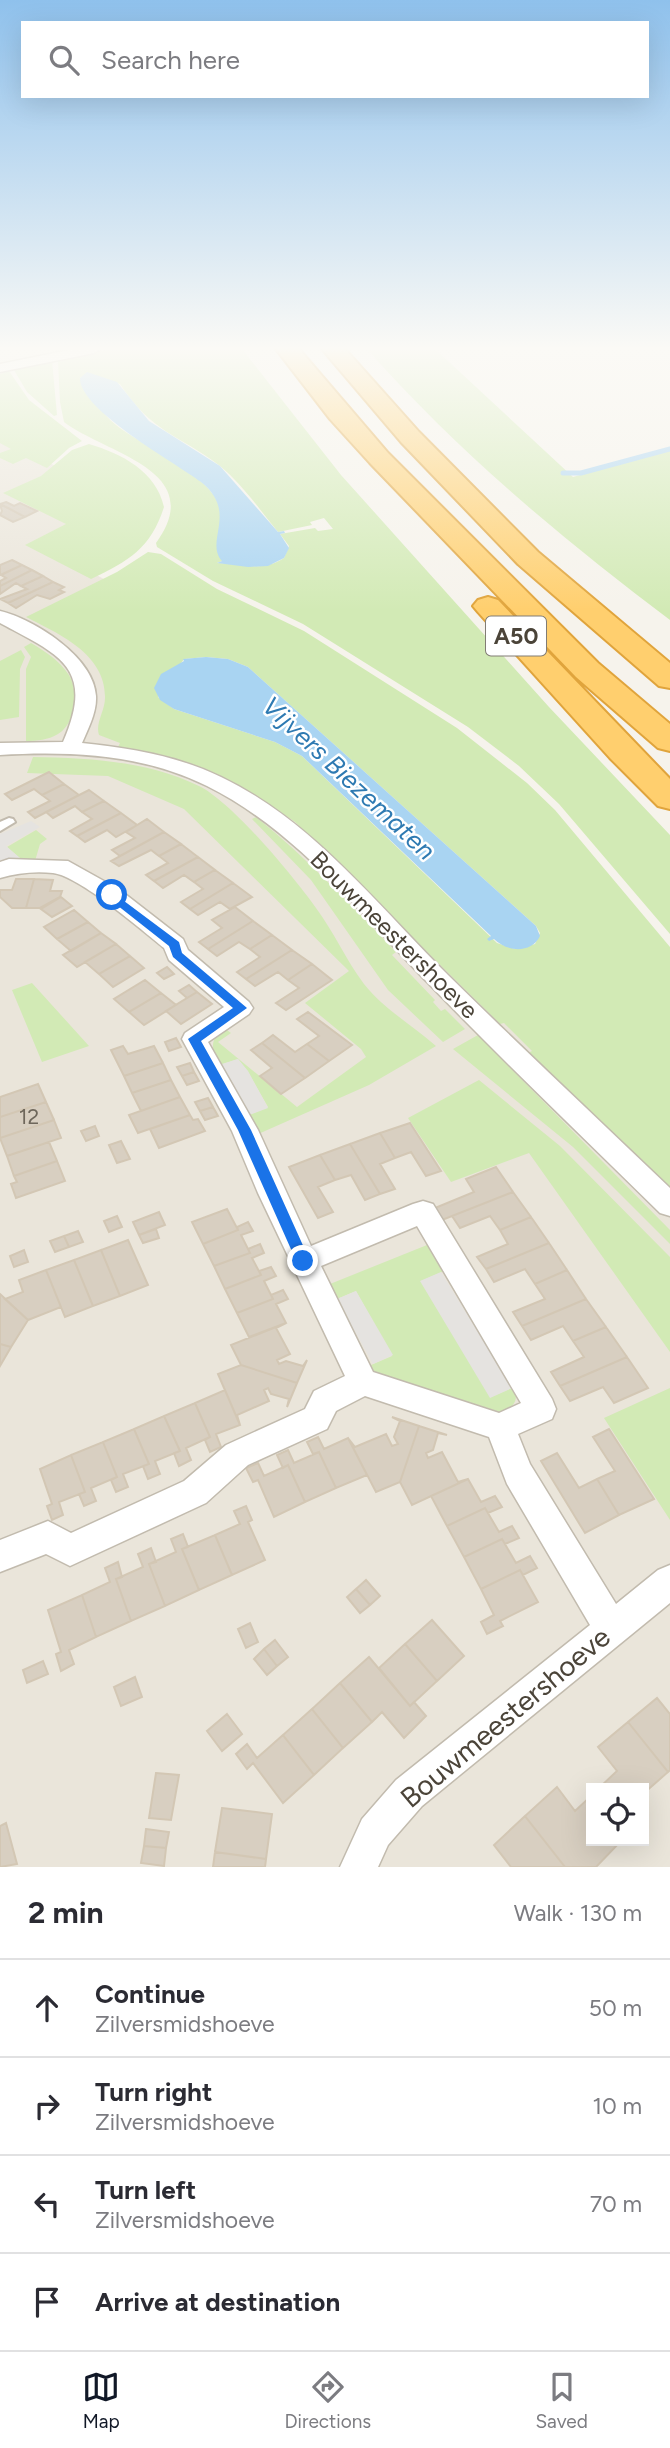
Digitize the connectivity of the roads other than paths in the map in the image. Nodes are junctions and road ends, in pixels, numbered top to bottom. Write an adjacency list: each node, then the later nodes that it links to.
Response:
1 (359, 436): 3 (highway, A50)
2 (410, 437): 5 (highway, A50); 6 (highway, A50)
3 (379, 458): 7 (highway, A50); 10 (highway, A50)
4 (0, 616): 9 (street)
5 (670, 644)
6 (670, 679)
7 (670, 741)
8 (0, 749): 9 (street, Bouwmeestershoeve)
9 (71, 749): 12 (street, Bouwmeestershoeve)
10 (670, 799)
11 (0, 871): 13 (street)
12 (670, 1205)
13 (303, 1261): 14 (street); 15 (street)
14 (363, 1382): 15 (street); 16 (street)
15 (500, 1427): 18 (street)
16 (0, 1556)
17 (670, 1582): 18 (street, Bouwmeestershoeve)
18 (611, 1628): 19 (street, Bouwmeestershoeve)
19 (359, 1867)

